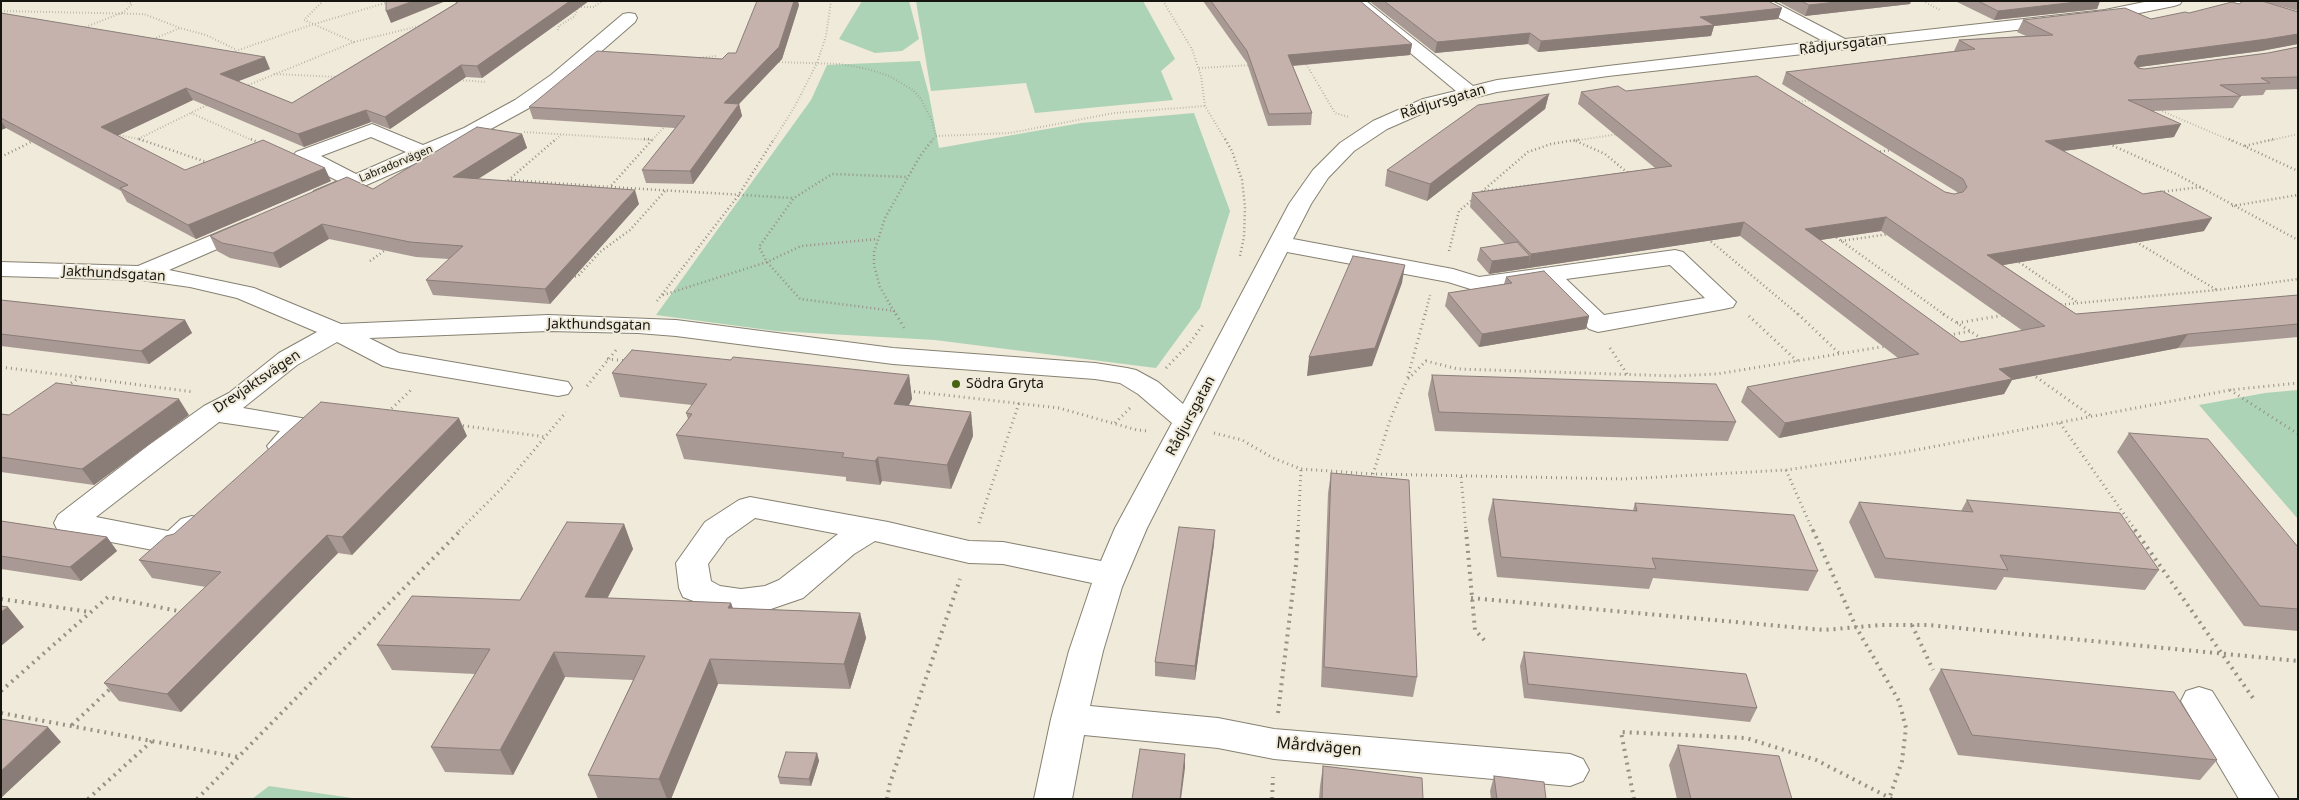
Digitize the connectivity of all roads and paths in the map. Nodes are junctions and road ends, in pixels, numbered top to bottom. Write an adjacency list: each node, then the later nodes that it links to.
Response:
1 (127, 1): 16 (path)
2 (323, 1): 20 (path)
3 (392, 1): 20 (path)
4 (602, 1): 13 (path)
5 (831, 1): 34 (path)
6 (1163, 1): 36 (path)
7 (1356, 1): 43 (street)
8 (1759, 1): 26 (street)
9 (2109, 1): 15 (street)
10 (2174, 1): 15 (street, Rådjursgatan)
11 (2239, 1): 18 (street)
12 (570, 6): 13 (path)
13 (578, 6): 22 (path)
14 (1, 11): 16 (path)
15 (2133, 11): 26 (street, Rådjursgatan)
16 (124, 12): 21 (path); 23 (path)
17 (628, 18): 52 (street, Labradorvägen)
18 (2298, 18)
19 (426, 24): 25 (path)
20 (311, 25): 25 (path); 27 (path)
21 (180, 28): 24 (path); 27 (path)
22 (558, 30)
23 (75, 31)
24 (146, 41)
25 (354, 42): 38 (path)
26 (1843, 45): 32 (street, Rådjursgatan)
27 (237, 50): 28 (path)
28 (229, 54)
29 (716, 56): 31 (path)
30 (1301, 57): 51 (path)
31 (690, 58)
32 (1724, 59): 37 (street); 43 (street, Rådjursgatan)
33 (772, 62): 34 (path)
34 (817, 62): 56 (path); 84 (path)
35 (1256, 64): 36 (path)
36 (1199, 68): 47 (path)
37 (1745, 72)
38 (273, 74): 39 (path); 42 (path)
39 (347, 78)
40 (454, 79): 41 (path)
41 (488, 82)
42 (240, 89)
43 (1468, 92): 51 (street, Rådjursgatan)
44 (1812, 100): 46 (path)
45 (215, 101): 49 (path)
46 (1794, 102)
47 (1205, 106): 56 (path); 101 (path)
48 (2154, 108): 62 (path)
49 (190, 113): 57 (path); 66 (path)
50 (673, 119): 58 (path)
51 (1380, 125): 96 (street, Rådjursgatan)
52 (478, 128): 55 (path); 64 (street, Labradorvägen)
53 (110, 133): 57 (path)
54 (2298, 134): 62 (path)
55 (562, 135): 58 (path); 74 (path)
56 (936, 136): 72 (path)
57 (138, 139): 68 (path)
58 (652, 140): 78 (path)
59 (34, 141): 67 (path)
60 (1576, 141): 70 (path)
61 (2106, 143): 79 (path)
62 (2244, 146): 69 (path)
63 (1894, 150): 65 (path)
64 (422, 152): 66 (street); 75 (street, Labradorvägen)
65 (1874, 152)
66 (303, 156): 75 (street)
67 (1, 157)
68 (210, 164)
69 (2298, 171)
70 (1627, 172): 71 (path); 73 (path)
71 (1617, 174)
72 (908, 177): 85 (path); 92 (path)
73 (1634, 178)
74 (510, 180): 77 (path); 78 (path)
75 (356, 181): 86 (street, Labradorvägen)
76 (1550, 183): 81 (path)
77 (502, 184)
78 (610, 187): 80 (path)
79 (2201, 187): 82 (path); 87 (path)
80 (666, 190): 84 (path); 105 (path)
81 (1482, 192)
82 (2153, 193)
83 (2298, 195): 87 (path)
84 (738, 196): 85 (path); 108 (path)
85 (794, 198): 100 (path)
86 (305, 202)
87 (2232, 206): 93 (path)
88 (264, 220): 103 (street)
89 (1825, 230): 94 (path)
90 (1896, 232): 94 (path)
91 (1702, 235): 119 (path)
92 (878, 239): 100 (path); 112 (path)
93 (2298, 240)
94 (1841, 241): 115 (path)
95 (2134, 241): 107 (path)
96 (1281, 244): 104 (street); 138 (street, Rådjursgatan)
97 (391, 246): 99 (path)
98 (2012, 258): 110 (path)
99 (370, 261)
100 (767, 262): 108 (path); 112 (path)
101 (1238, 264)
102 (2, 270): 103 (street, Jakthundsgatan)
103 (141, 273): 117 (street, Jakthundsgatan)
104 (1548, 274): 109 (street); 109 (street)
105 (562, 278)
106 (2298, 279): 107 (path)
107 (2217, 290): 110 (path)
108 (662, 295): 116 (path)
109 (1724, 302): 122 (path)
110 (2078, 302): 111 (path)
111 (2050, 307)
112 (895, 311): 120 (path)
113 (2012, 313): 115 (path)
114 (1208, 317): 131 (path)
115 (1956, 323): 118 (path)
116 (638, 325): 117 (street, Jakthundsgatan); 120 (street, Jakthundsgatan); 121 (path)
117 (338, 332): 124 (street); 135 (street, Drevjaktsvägen)
118 (1987, 342)
119 (1841, 355)
120 (920, 358): 131 (street, Jakthundsgatan)
121 (637, 362)
122 (1798, 362)
123 (1, 367): 126 (path)
124 (433, 368): 130 (street); 136 (path)
125 (2027, 371): 137 (path)
126 (81, 376): 129 (path); 135 (path)
127 (1407, 380): 144 (path)
128 (2298, 383): 133 (path)
129 (65, 388)
130 (558, 388)
131 (1148, 388): 134 (path); 138 (street, Jakthundsgatan)
132 (904, 390): 134 (path)
133 (2230, 390): 137 (path); 141 (path)
134 (1019, 403): 148 (path)
135 (226, 405): 142 (street); 146 (street, Drevjaktsvägen)
136 (395, 416)
137 (2091, 416): 139 (path)
138 (1188, 422): 149 (street, Rådjursgatan)
139 (2060, 423): 143 (path); 159 (path)
140 (452, 424): 171 (path)
141 (2298, 434)
142 (260, 465)
143 (1786, 470): 145 (path); 157 (path)
144 (1373, 474): 145 (path); 170 (path)
145 (1461, 477): 150 (path)
146 (210, 510)
147 (870, 530): 147 (street); 148 (street)
148 (970, 552): 149 (street); 176 (path)
149 (1112, 575): 167 (street, Rådjursgatan)
150 (1471, 598): 157 (path); 158 (path)
151 (1, 600): 153 (path)
152 (191, 606): 154 (path)
153 (91, 612): 154 (path); 163 (path)
154 (184, 612): 155 (path)
155 (177, 620)
156 (1912, 625): 157 (path); 159 (path); 161 (path)
157 (1856, 627): 173 (path)
158 (1487, 643)
159 (2220, 653): 160 (path); 164 (path)
160 (2298, 661)
161 (1933, 670)
162 (119, 681): 168 (path)
163 (1, 692)
164 (2253, 698)
165 (2199, 701): 180 (street)
166 (1, 713): 168 (path)
167 (1069, 719): 170 (street, Mårdvägen); 177 (street, Rådjursgatan)
168 (72, 724): 169 (path)
169 (152, 741): 171 (path); 174 (path)
170 (1274, 744): 172 (street, Mårdvägen); 178 (path)
171 (238, 757): 175 (path)
172 (1570, 770)
173 (1890, 798): 179 (path)
174 (88, 799)
175 (197, 799)
176 (887, 799)
177 (1053, 799)
178 (1272, 799)
179 (1634, 799)
180 (2260, 799)

